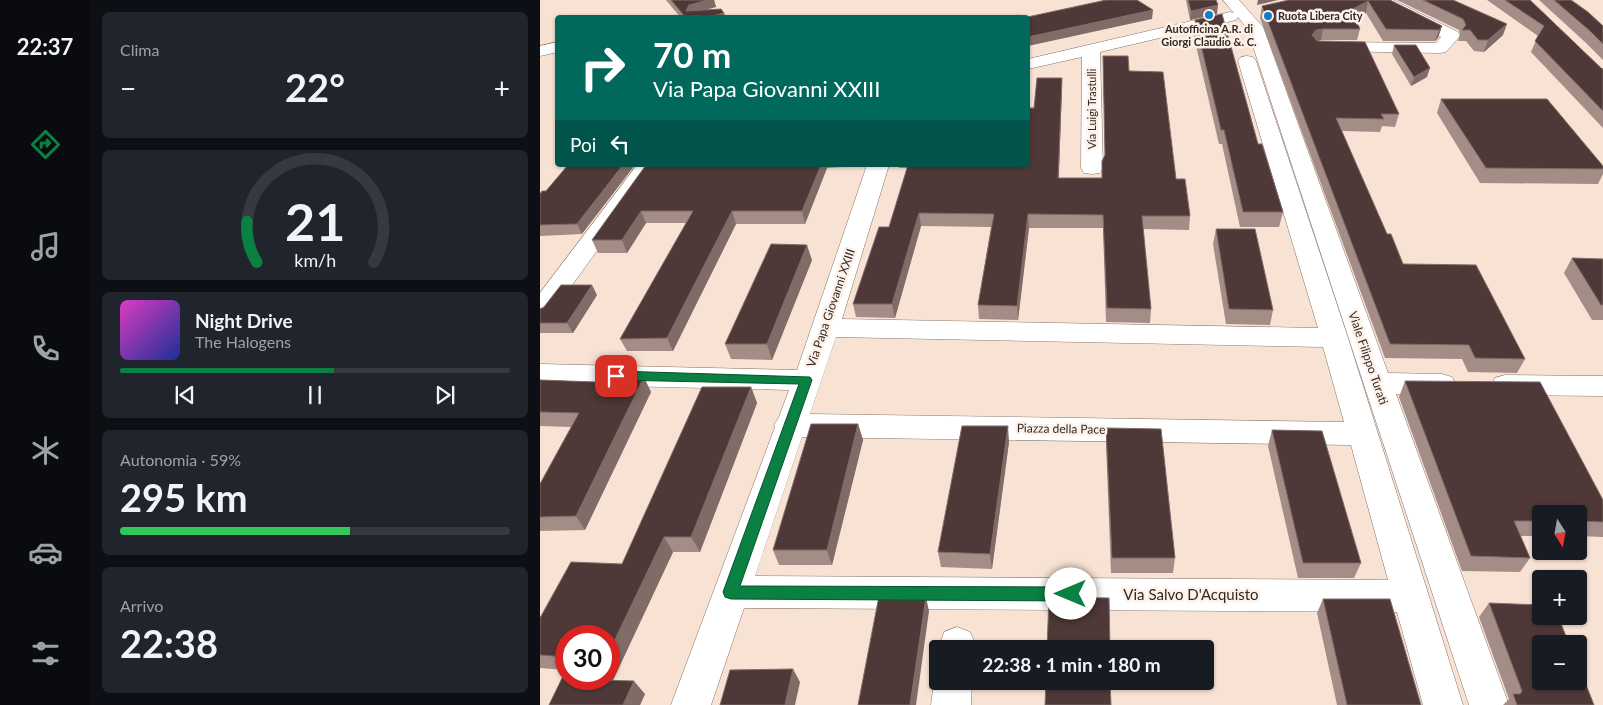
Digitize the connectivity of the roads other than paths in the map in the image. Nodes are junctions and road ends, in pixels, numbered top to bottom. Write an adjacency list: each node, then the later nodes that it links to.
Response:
1 (1381, 0): 4 (street)
2 (1245, 6): 5 (street); 13 (street, Viale Filippo Turati); 16 (street, Viale Filippo Turati)
3 (555, 47): 6 (street)
4 (1321, 47)
5 (1091, 49): 7 (street); 10 (street, Via Luigi Trastulli)
6 (540, 51)
7 (1030, 64)
8 (647, 167): 11 (street)
9 (877, 167): 12 (street, Via Papa Giovanni XXIII)
10 (1092, 168)
11 (540, 311)
12 (826, 328): 13 (street); 15 (street, Via Papa Giovanni XXIII)
13 (1334, 338): 19 (street, Viale Filippo Turati)
14 (540, 374): 15 (street)
15 (806, 380): 18 (street, Via Papa Giovanni XXIII)
16 (1377, 383): 17 (street); 26 (street, Viale Filippo Turati)
17 (1603, 386)
18 (789, 425): 19 (street, Piazza della Pace); 20 (street, Via Papa Giovanni XXIII)
19 (1363, 434): 21 (street, Viale Filippo Turati)
20 (731, 592): 21 (street, Via Salvo D'Acquisto); 23 (street, Via Papa Giovanni XXIII)
21 (1411, 596): 25 (street, Viale Filippo Turati)
22 (953, 690): 24 (street)
23 (691, 705)
24 (951, 705)
25 (1443, 705)
26 (1489, 705)

